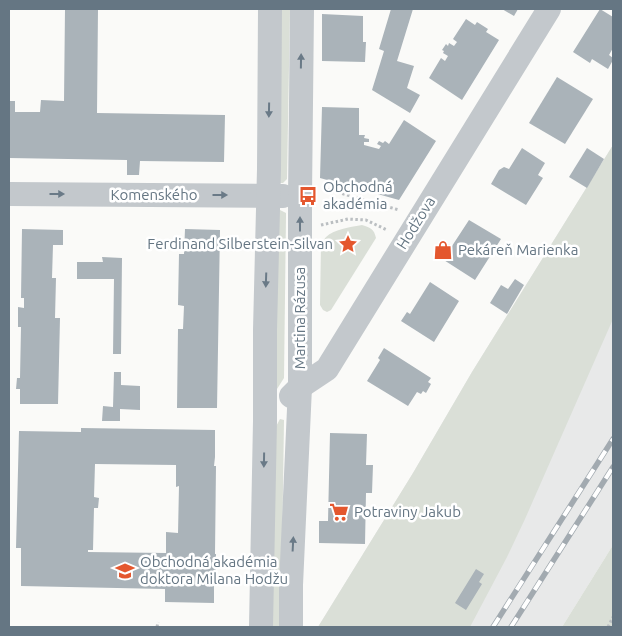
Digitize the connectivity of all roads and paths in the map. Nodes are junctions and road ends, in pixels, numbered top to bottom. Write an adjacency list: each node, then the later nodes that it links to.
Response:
1 (270, 9): 6 (street, one-way to 6)
2 (302, 9): 4 (street, Martina Rázusa, one-way to 2)
3 (549, 9): 10 (street, Hodžova)
4 (308, 191): 6 (street, Komenského); 7 (path); 10 (street, Martina Rázusa, one-way to 4)
5 (9, 194): 6 (street, Komenského, one-way to 6)
6 (268, 196): 11 (street, one-way to 11)
7 (402, 211)
8 (316, 226): 9 (path)
9 (389, 231)
10 (300, 387): 11 (street, Hodžova); 16 (street, Martina Rázusa, one-way to 10)
11 (265, 421): 15 (street, one-way to 15)
12 (613, 617): 17 (path)
13 (158, 622): 14 (path)
14 (157, 627)
15 (261, 627)
16 (291, 627)
17 (608, 627)

